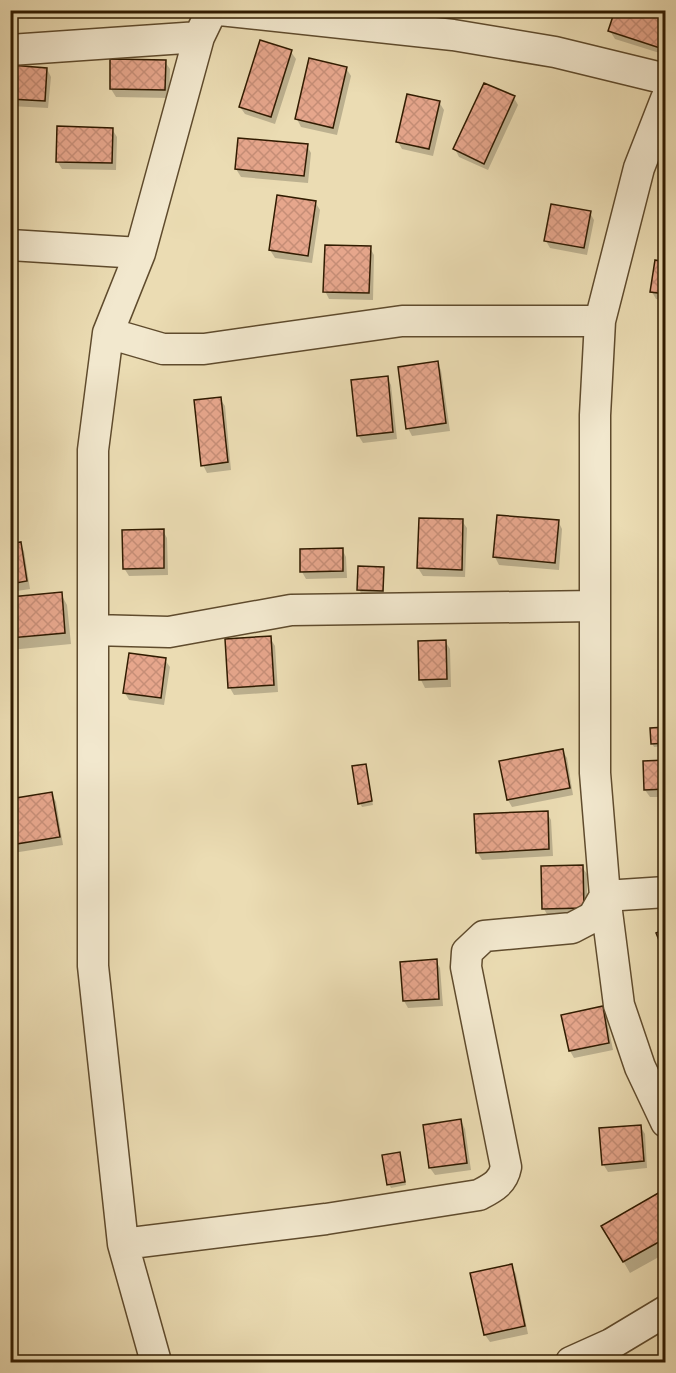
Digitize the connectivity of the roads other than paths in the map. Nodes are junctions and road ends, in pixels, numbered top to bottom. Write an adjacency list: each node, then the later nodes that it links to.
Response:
1 (212, 10): 3 (street)
2 (220, 10): 5 (street)
3 (199, 37): 4 (street); 8 (street)
4 (10, 50)
5 (666, 78)
6 (666, 99): 9 (street)
7 (10, 245): 8 (street)
8 (140, 253): 10 (street)
9 (600, 321): 10 (street); 11 (street)
10 (108, 333): 12 (street)
11 (595, 606): 12 (street); 14 (street)
12 (93, 630): 16 (street)
13 (666, 892): 14 (street)
14 (605, 896): 15 (street); 16 (street)
15 (666, 1122)
16 (123, 1244): 18 (street)
17 (666, 1311): 19 (street)
18 (156, 1362)
19 (571, 1362)

